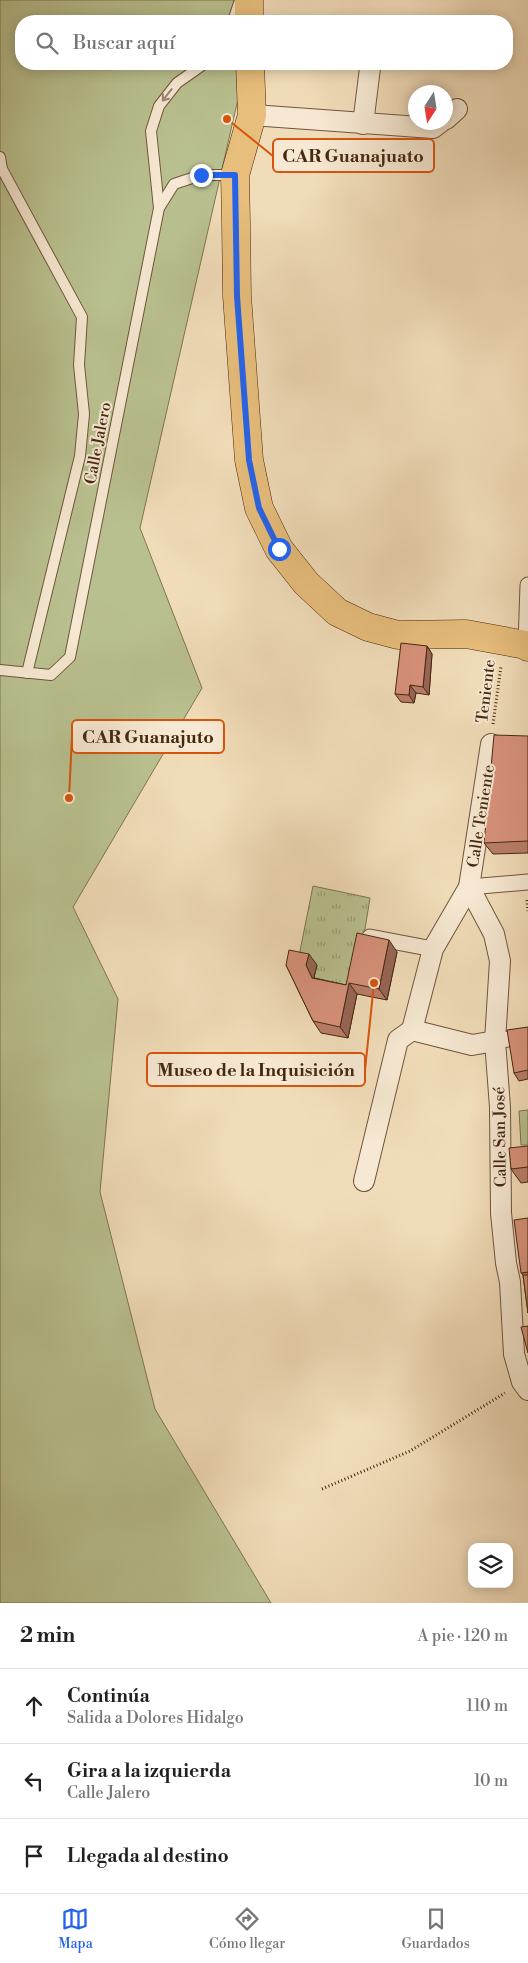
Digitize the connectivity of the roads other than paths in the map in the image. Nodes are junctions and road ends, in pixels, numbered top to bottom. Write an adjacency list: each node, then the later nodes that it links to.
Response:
1 (241, 0): 3 (lane)
2 (249, 0): 4 (main road)
3 (235, 15)
4 (249, 15)
5 (195, 70): 13 (lane, Calle Jalero, one-way to 13)
6 (250, 70): 8 (main road)
7 (370, 70): 9 (street)
8 (252, 115): 9 (street); 12 (main road)
9 (363, 124): 10 (street)
10 (408, 127)
11 (0, 158): 17 (lane)
12 (235, 175): 13 (lane, Calle Jalero); 15 (main road)
13 (159, 208): 17 (lane, Calle Jalero)
14 (528, 585): 15 (street)
15 (519, 645)
16 (0, 670): 17 (lane)
17 (27, 672)
18 (491, 744): 20 (street, Calle Teniente)
19 (528, 882): 20 (street)
20 (469, 887): 22 (street); 25 (street, Calle San José)
21 (369, 937): 22 (street)
22 (433, 949): 23 (street)
23 (412, 1030): 25 (street); 26 (street)
24 (528, 1036): 25 (street)
25 (495, 1041): 27 (street, Calle San José)
26 (364, 1181)
27 (525, 1386)

